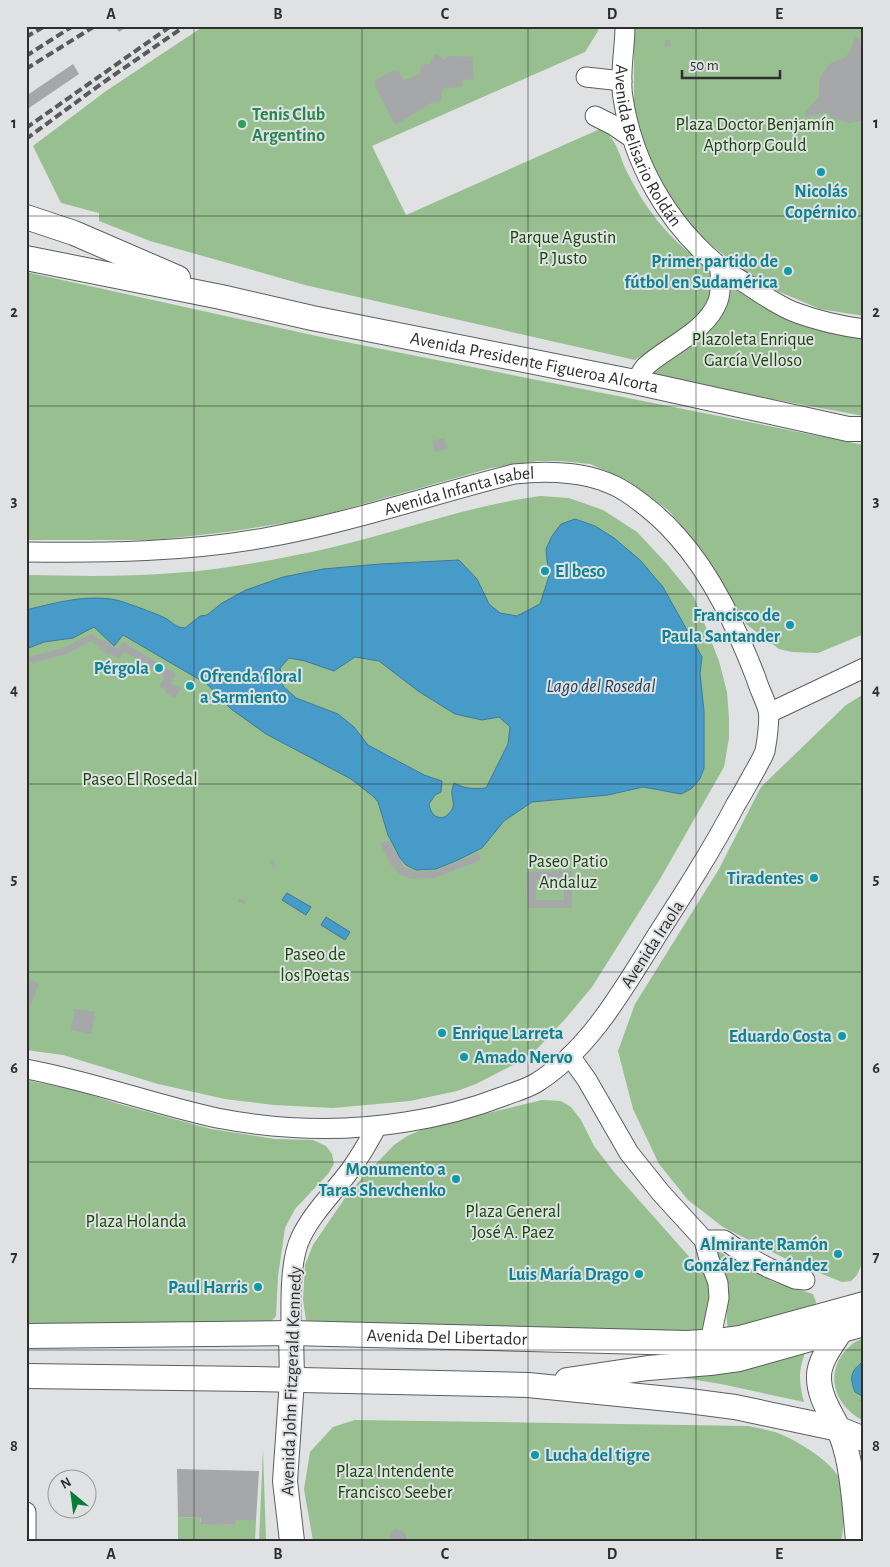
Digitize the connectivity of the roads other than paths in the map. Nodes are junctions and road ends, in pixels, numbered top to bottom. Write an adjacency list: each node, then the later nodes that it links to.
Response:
1 (625, 26): 3 (street, Avenida Belisario Roldán)
2 (586, 76): 3 (street)
3 (622, 81): 5 (street, Avenida Belisario Roldán)
4 (595, 116): 5 (street)
5 (632, 138): 8 (street, Avenida Belisario Roldán)
6 (26, 217): 9 (main road, Avenida Presidente Figueroa Alcorta)
7 (26, 258): 9 (main road, Avenida Presidente Figueroa Alcorta)
8 (720, 266): 10 (street, Avenida Belisario Roldán); 11 (street)
9 (221, 297): 11 (main road, Avenida Presidente Figueroa Alcorta)
10 (864, 329)
11 (635, 382): 12 (main road, Avenida Presidente Figueroa Alcorta)
12 (858, 431)
13 (26, 552): 15 (street, Avenida Infanta Isabel)
14 (864, 668): 15 (street)
15 (768, 713): 16 (street, Avenida Iraola)
16 (570, 1056): 18 (street, Avenida Iraola); 19 (street)
17 (26, 1069): 18 (street, Avenida Iraola)
18 (377, 1126): 23 (street, Avenida John Fitzgerald Kennedy)
19 (704, 1240): 20 (street); 25 (street)
20 (806, 1280)
21 (862, 1306): 22 (main road); 25 (main road, Avenida Del Libertador)
22 (841, 1331): 28 (main road); 29 (main road)
23 (292, 1332): 24 (main road, Avenida Del Libertador); 25 (main road, Avenida Del Libertador); 27 (main road, Avenida John Fitzgerald Kennedy)
24 (26, 1336)
25 (710, 1342)
26 (26, 1376): 27 (main road)
27 (292, 1380): 28 (main road); 33 (main road, Avenida John Fitzgerald Kennedy)
28 (528, 1385): 29 (main road)
29 (839, 1430): 30 (main road); 34 (main road)
30 (864, 1439)
31 (26, 1512): 32 (street)
32 (26, 1541)
33 (292, 1541)
34 (858, 1541)

